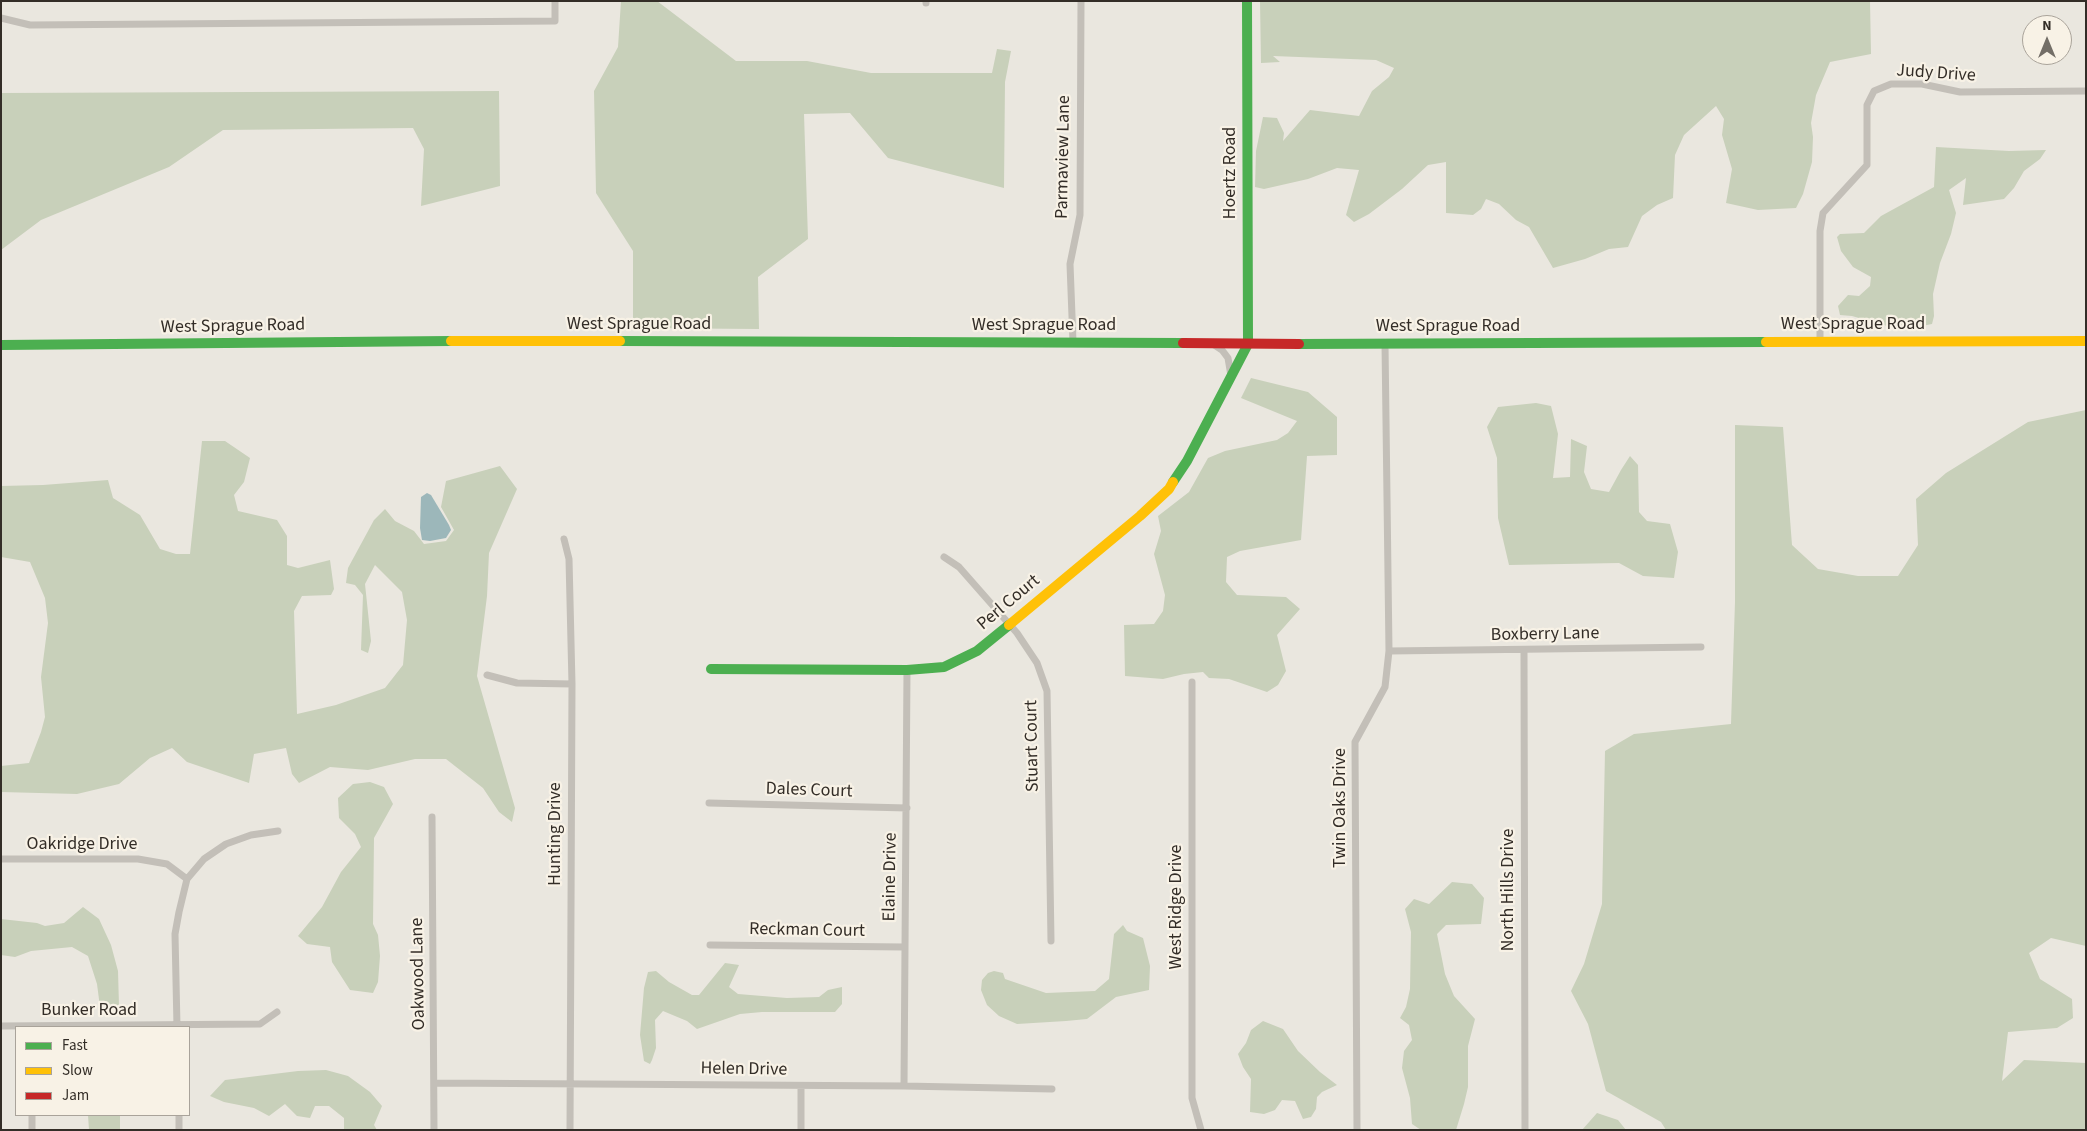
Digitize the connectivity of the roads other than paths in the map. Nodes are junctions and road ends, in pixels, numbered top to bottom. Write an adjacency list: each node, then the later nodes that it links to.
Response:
1 (556, 1): 4 (street)
2 (1081, 1): 6 (street, Parmaview Lane)
3 (1247, 1): 10 (street, Hoertz Road)
4 (1, 18)
5 (2086, 91): 7 (street, Judy Drive)
6 (1074, 342): 9 (street, West Sprague Road); 12 (street, West Sprague Road)
7 (1820, 342): 8 (street, West Sprague Road); 11 (street, West Sprague Road)
8 (2086, 342)
9 (1212, 344): 10 (street, West Sprague Road); 13 (street)
10 (1248, 344): 11 (street, West Sprague Road); 13 (street, Perl Court)
11 (1385, 344): 19 (street, Twin Oaks Drive)
12 (1, 345)
13 (1231, 376): 16 (street, Perl Court)
14 (564, 539): 24 (street, Hunting Drive)
15 (944, 557): 16 (street, Stuart Court)
16 (1010, 624): 21 (street, Perl Court); 31 (street, Stuart Court)
17 (1701, 647): 18 (street, Boxberry Lane)
18 (1524, 650): 19 (street, Boxberry Lane); 52 (street, North Hills Drive)
19 (1390, 651): 51 (street, Twin Oaks Drive)
20 (711, 669): 21 (street, Perl Court)
21 (907, 670): 26 (street, Elaine Drive)
22 (487, 675): 24 (street)
23 (1192, 682): 50 (street, West Ridge Drive)
24 (572, 684): 39 (street, Hunting Drive)
25 (709, 803): 26 (street, Dales Court)
26 (907, 808): 33 (street, Elaine Drive)
27 (432, 817): 38 (street, Oakwood Lane)
28 (278, 831): 30 (street)
29 (1, 859): 30 (street, Oakridge Drive)
30 (188, 879): 37 (street)
31 (1051, 941)
32 (710, 945): 33 (street, Reckman Court)
33 (904, 947): 41 (street, Elaine Drive)
34 (277, 1012): 37 (street, Bunker Road)
35 (1, 1026): 36 (street, Bunker Road)
36 (32, 1026): 37 (street, Bunker Road)
37 (177, 1026)
38 (435, 1083): 39 (street, Helen Drive); 47 (street, Oakwood Lane)
39 (571, 1084): 40 (street, Helen Drive); 48 (street, Hunting Drive)
40 (801, 1086): 41 (street, Helen Drive); 49 (street)
41 (904, 1086): 42 (street, Helen Drive)
42 (1052, 1089)
43 (32, 1116): 45 (street)
44 (179, 1116): 46 (street)
45 (32, 1130)
46 (179, 1130)
47 (434, 1130)
48 (570, 1130)
49 (801, 1130)
50 (1201, 1130)
51 (1357, 1130)
52 (1525, 1130)

